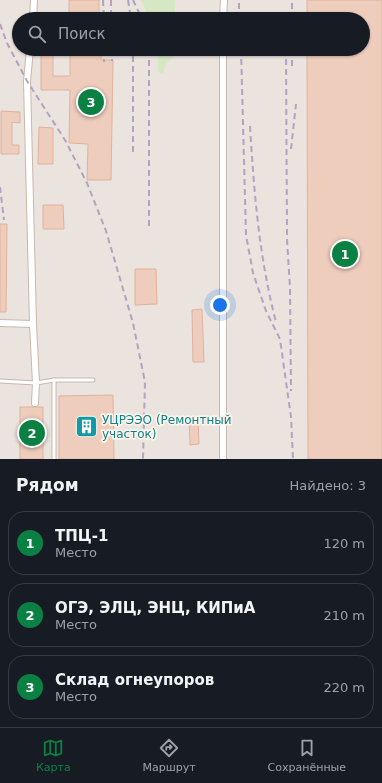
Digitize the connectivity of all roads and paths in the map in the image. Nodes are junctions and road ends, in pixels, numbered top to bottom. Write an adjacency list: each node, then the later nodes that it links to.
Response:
1 (34, 0): 3 (street)
2 (224, 0): 4 (street)
3 (33, 12)
4 (224, 12)
5 (29, 56): 8 (street)
6 (223, 56): 15 (street)
7 (0, 323): 8 (street)
8 (34, 324): 12 (street)
9 (54, 380): 10 (lane); 12 (lane); 14 (lane)
10 (93, 380)
11 (0, 381): 12 (lane)
12 (36, 383): 13 (street)
13 (35, 403)
14 (54, 459)
15 (223, 459)

